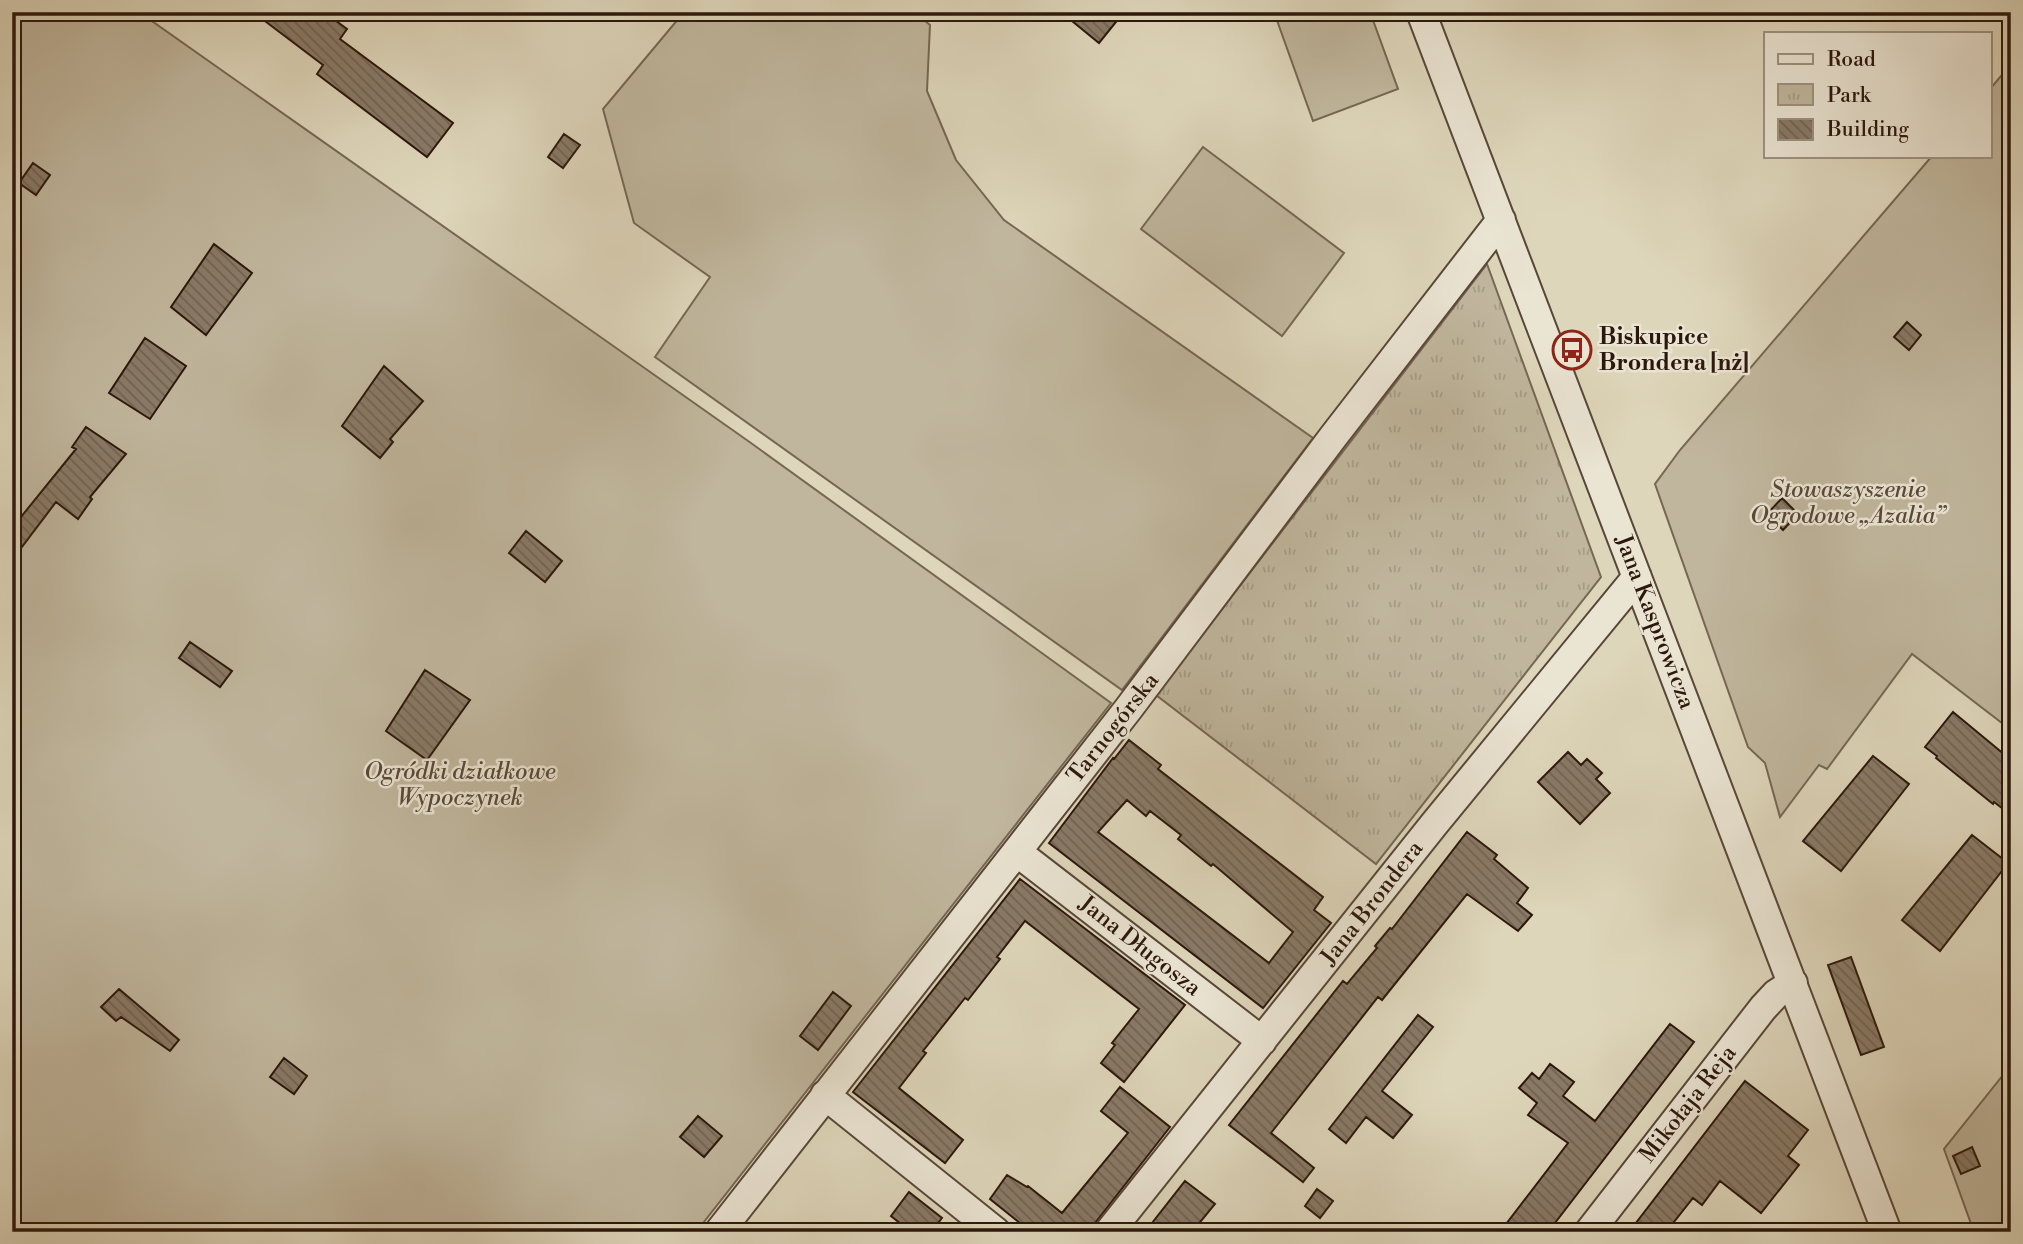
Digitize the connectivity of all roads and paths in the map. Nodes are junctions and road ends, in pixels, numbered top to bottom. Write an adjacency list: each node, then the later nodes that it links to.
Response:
1 (1421, 12): 2 (street, Jana Kasprowicza)
2 (1501, 220): 3 (street, Jana Kasprowicza); 4 (street, Tarnogórska)
3 (1637, 577): 5 (street, Jana Kasprowicza); 6 (street, Jana Brondera)
4 (1017, 852): 6 (street, Jana Długosza); 7 (street, Tarnogórska)
5 (1793, 983): 11 (street, Mikołaja Reja); 12 (street, Jana Kasprowicza)
6 (1262, 1041): 10 (street, Jana Brondera)
7 (825, 1095): 8 (street, Tarnogórska); 9 (street)
8 (719, 1232)
9 (996, 1232)
10 (1109, 1232)
11 (1589, 1232)
12 (1887, 1232)

